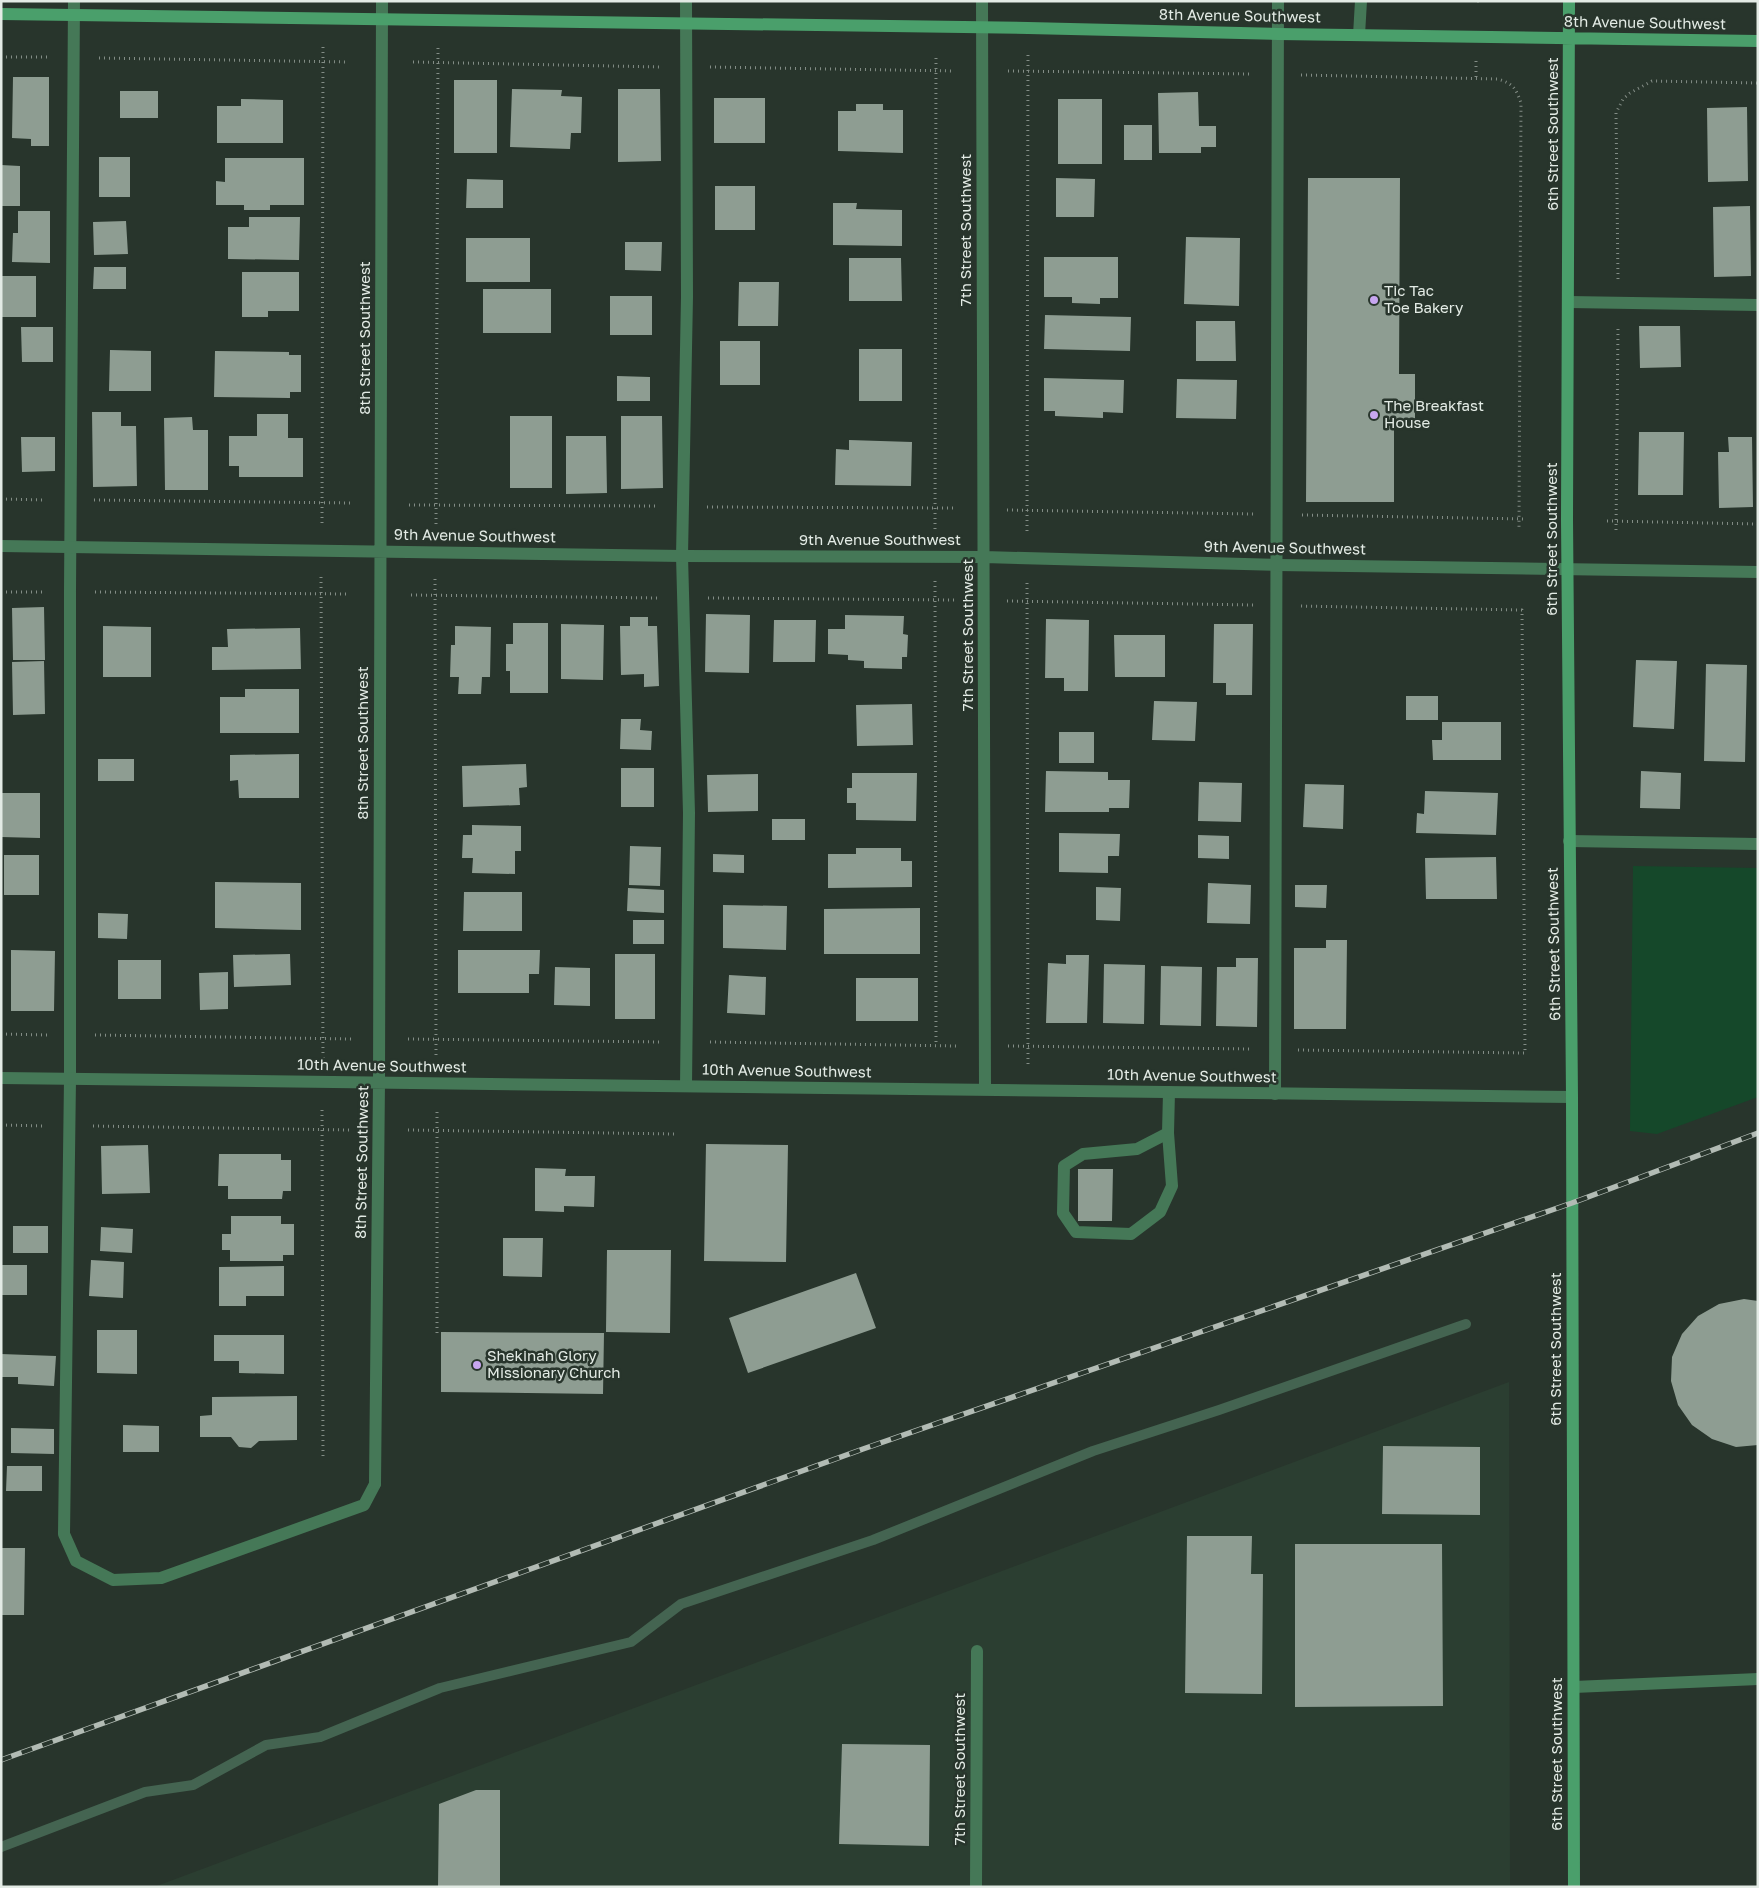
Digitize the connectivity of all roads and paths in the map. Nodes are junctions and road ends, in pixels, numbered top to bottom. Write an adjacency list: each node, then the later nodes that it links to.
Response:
1 (74, 1): 9 (street)
2 (382, 1): 10 (street, 8th Street Southwest)
3 (686, 1): 11 (street)
4 (982, 1): 12 (street, 7th Street Southwest)
5 (1278, 1): 13 (street)
6 (1361, 1): 14 (street)
7 (1569, 1): 15 (main road, 6th Street Southwest)
8 (1, 14): 9 (main road, 8th Avenue Southwest)
9 (74, 15): 10 (main road, 8th Avenue Southwest); 22 (street)
10 (382, 20): 11 (main road, 8th Avenue Southwest); 51 (street, 8th Street Southwest)
11 (686, 23): 12 (main road, 8th Avenue Southwest); 52 (street)
12 (982, 27): 13 (main road, 8th Avenue Southwest); 53 (street, 7th Street Southwest)
13 (1278, 34): 14 (main road, 8th Avenue Southwest); 28 (street)
14 (1359, 35): 15 (main road, 8th Avenue Southwest)
15 (1570, 38): 16 (main road, 8th Avenue Southwest); 31 (main road, 6th Street Southwest)
16 (1758, 41)
17 (323, 46): 24 (path)
18 (438, 48): 43 (path)
19 (1028, 52): 27 (path)
20 (936, 56): 46 (path)
21 (1, 57): 22 (path)
22 (74, 58): 24 (path); 35 (street)
23 (1476, 61): 29 (path)
24 (324, 62): 25 (path); 36 (path)
25 (348, 62)
26 (1008, 71): 27 (path)
27 (1028, 71): 28 (path); 48 (path)
28 (1278, 75): 29 (path); 54 (street)
29 (1476, 78): 38 (path)
30 (1758, 83): 32 (path)
31 (1569, 302): 32 (street); 55 (main road, 6th Street Southwest)
32 (1618, 303): 33 (street); 41 (path)
33 (1758, 305)
34 (1, 500): 35 (path)
35 (71, 500): 36 (path); 50 (street)
36 (322, 502): 37 (path); 42 (path)
37 (351, 503)
38 (1519, 519): 39 (path); 45 (path)
39 (1525, 519)
40 (1607, 521): 41 (path)
41 (1616, 521): 44 (path); 47 (path)
42 (322, 523)
43 (436, 524)
44 (1758, 524)
45 (1519, 527)
46 (935, 529)
47 (1616, 530)
48 (1027, 531)
49 (1, 546): 50 (street, 9th Avenue Southwest)
50 (70, 546): 51 (street, 9th Avenue Southwest); 62 (street)
51 (380, 551): 52 (street, 9th Avenue Southwest); 79 (street, 8th Street Southwest)
52 (682, 556): 53 (street, 9th Avenue Southwest); 80 (street)
53 (984, 557): 54 (street, 9th Avenue Southwest); 81 (street, 7th Street Southwest)
54 (1277, 565): 55 (street, 9th Avenue Southwest); 83 (street)
55 (1568, 569): 56 (street, 9th Avenue Southwest); 66 (main road, 6th Street Southwest)
56 (1758, 572)
57 (321, 577): 63 (path)
58 (935, 578): 72 (path)
59 (435, 579): 75 (path)
60 (1027, 580): 76 (path)
61 (1, 592): 62 (path)
62 (70, 592): 63 (path); 69 (street)
63 (321, 594): 64 (path); 70 (path)
64 (349, 594)
65 (1522, 610): 73 (path)
66 (1569, 841): 67 (street); 84 (main road, 6th Street Southwest)
67 (1758, 844)
68 (1, 1034): 69 (path)
69 (70, 1035): 70 (path); 78 (street)
70 (323, 1038): 71 (path); 74 (path)
71 (352, 1039)
72 (936, 1045)
73 (1525, 1053)
74 (323, 1059)
75 (436, 1060)
76 (1028, 1067)
77 (1, 1078): 78 (street, 10th Avenue Southwest)
78 (70, 1078): 79 (street, 10th Avenue Southwest); 88 (street)
79 (379, 1082): 80 (street, 10th Avenue Southwest); 88 (street, 8th Street Southwest)
80 (686, 1086): 81 (street, 10th Avenue Southwest)
81 (985, 1090): 82 (street, 10th Avenue Southwest)
82 (1169, 1092): 83 (street, 10th Avenue Southwest); 93 (street)
83 (1275, 1094): 84 (street, 10th Avenue Southwest)
84 (1572, 1097): 99 (main road, 6th Street Southwest)
85 (322, 1110): 89 (path)
86 (437, 1112): 92 (path)
87 (1, 1125): 88 (path)
88 (69, 1126): 89 (path)
89 (323, 1130): 90 (path); 96 (path)
90 (350, 1130)
91 (408, 1130): 92 (path)
92 (437, 1130): 94 (path); 95 (path)
93 (1168, 1133): 93 (street)
94 (675, 1134)
95 (438, 1333)
96 (323, 1459)
97 (977, 1651): 100 (street, 7th Street Southwest)
98 (1758, 1679): 99 (street)
99 (1574, 1687): 101 (main road, 6th Street Southwest)
100 (976, 1887)
101 (1574, 1887)

